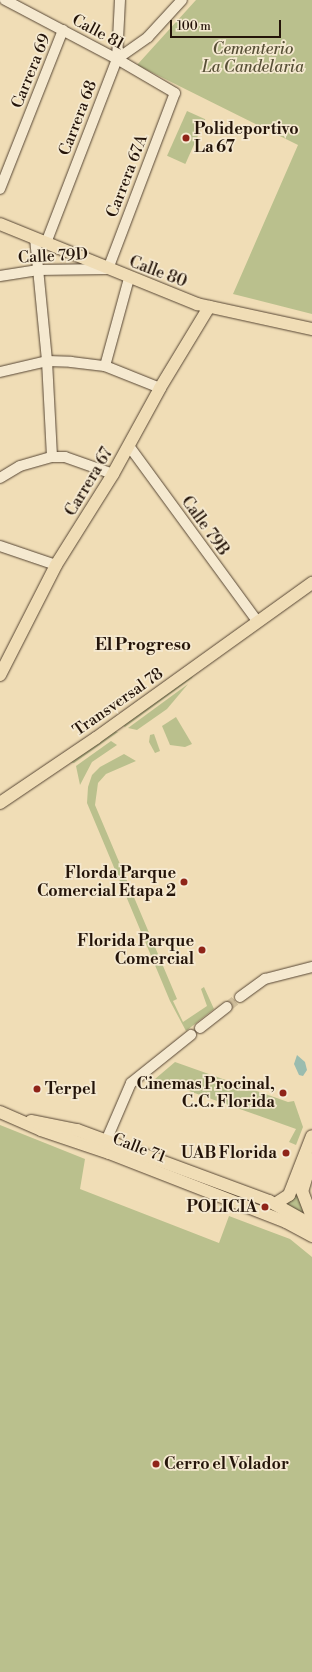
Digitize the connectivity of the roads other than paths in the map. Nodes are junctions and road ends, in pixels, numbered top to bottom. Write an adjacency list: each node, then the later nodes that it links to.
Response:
1 (4, 0): 4 (street); 5 (street, Calle 81)
2 (120, 0): 6 (street, Carrera 68)
3 (182, 0): 6 (street)
4 (0, 6)
5 (62, 30): 6 (street, Calle 81); 8 (street, Carrera 69)
6 (117, 58): 7 (street, Calle 81); 10 (street, Carrera 68)
7 (175, 93): 11 (street, Carrera 67A)
8 (0, 189)
9 (0, 224): 10 (main road, Calle 80)
10 (41, 240): 11 (main road, Calle 80); 12 (street, Carrera 68)
11 (108, 269): 12 (street, Calle 79D); 14 (main road, Calle 80)
12 (37, 270): 13 (street, Calle 79D); 17 (street, Carrera 68)
13 (0, 276)
14 (128, 278): 15 (main road, Calle 80); 18 (street)
15 (209, 307): 16 (main road, Calle 80); 20 (main road, Carrera 67)
16 (312, 329)
17 (47, 361): 18 (street); 19 (street); 22 (street, Carrera 68)
18 (105, 366): 20 (street)
19 (0, 372)
20 (160, 388): 21 (main road, Carrera 67)
21 (129, 446): 23 (main road, Carrera 67); 28 (street, Calle 79B)
22 (52, 457): 23 (street); 24 (street)
23 (113, 474): 26 (main road, Carrera 67)
24 (0, 478)
25 (0, 546): 26 (street)
26 (56, 565): 29 (main road, Carrera 67)
27 (312, 583): 28 (main road, Transversal 78)
28 (258, 622): 30 (main road, Transversal 78)
29 (1, 671)
30 (0, 803)
31 (312, 967): 32 (street)
32 (240, 997)
33 (227, 1008): 34 (street)
34 (200, 1028)
35 (191, 1035): 39 (street)
36 (0, 1112): 37 (main road, Calle 71)
37 (20, 1119): 39 (main road, Calle 71); 40 (main road, Calle 71)
38 (312, 1136): 42 (main road)
39 (106, 1141): 40 (main road); 42 (main road, Calle 71)
40 (95, 1149): 45 (main road, Calle 71)
41 (312, 1159): 43 (main road)
42 (275, 1204): 44 (main road, Calle 71)
43 (312, 1217)
44 (312, 1225)
45 (312, 1236)

